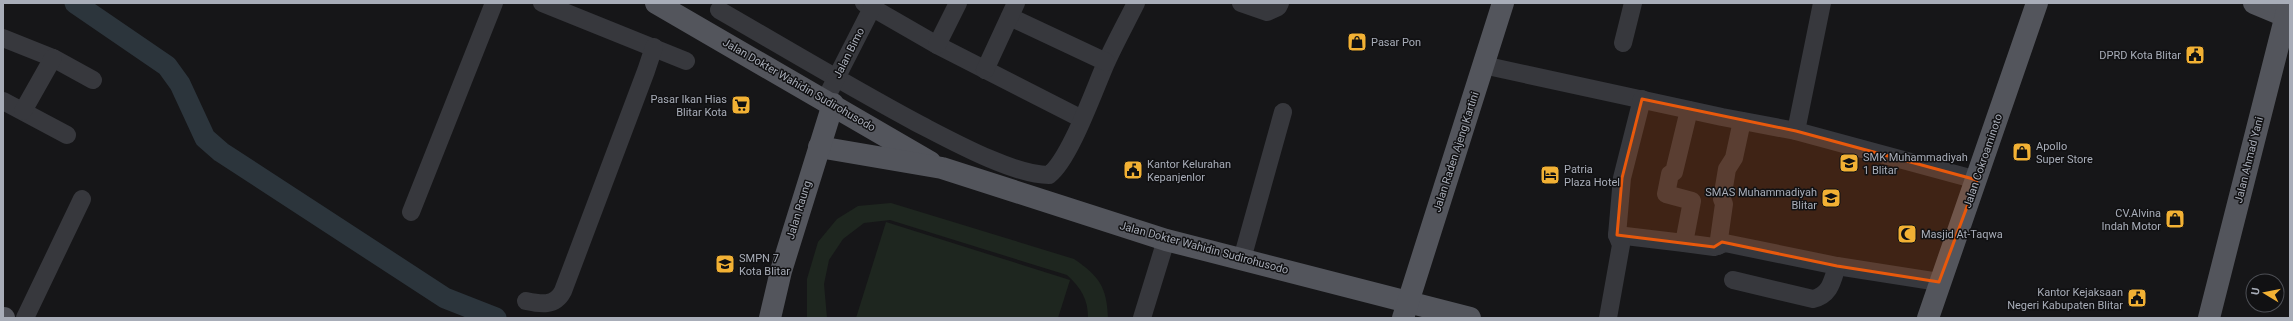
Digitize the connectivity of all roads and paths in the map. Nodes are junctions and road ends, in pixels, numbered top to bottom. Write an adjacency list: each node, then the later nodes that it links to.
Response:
1 (494, 3): 43 (street)
2 (542, 3): 21 (street)
3 (656, 3): 17 (main road, Jalan Dokter Wahidin Sudirohusodo)
4 (958, 3): 20 (street)
5 (1136, 3): 24 (street)
6 (1241, 3): 7 (street)
7 (1280, 3)
8 (1503, 3): 25 (main road, Jalan Raden Ajeng Kartini)
9 (1633, 3): 19 (street)
10 (1822, 3): 37 (street)
11 (2037, 3): 41 (main road, Jalan Cokroaminoto)
12 (2254, 3): 16 (main road)
13 (721, 6): 17 (street); 27 (street)
14 (876, 7): 20 (street); 27 (street, Jalan Bimo)
15 (1013, 10): 24 (street); 26 (street)
16 (2288, 12): 60 (main road, Jalan Ahmad Yani)
17 (709, 30): 30 (main road, Jalan Dokter Wahidin Sudirohusodo)
18 (3, 38): 22 (street)
19 (1623, 43)
20 (937, 45): 26 (street)
21 (654, 47): 23 (street); 52 (street)
22 (53, 58): 28 (street); 33 (street)
23 (686, 61)
24 (1106, 62): 35 (street)
25 (1483, 65): 29 (street); 53 (main road, Jalan Raden Ajeng Kartini)
26 (985, 70): 35 (street)
27 (837, 78): 30 (street, Jalan Bimo); 35 (street)
28 (93, 80)
29 (1642, 99): 32 (street); 44 (street)
30 (828, 100): 39 (main road, Jalan Raung); 40 (main road, Jalan Dokter Wahidin Sudirohusodo)
31 (3, 101): 33 (street)
32 (1689, 110): 36 (street); 46 (street)
33 (23, 111): 38 (street)
34 (1283, 112): 48 (street)
35 (1082, 119)
36 (1742, 121): 37 (street); 47 (street)
37 (1796, 131): 41 (street)
38 (67, 135)
39 (819, 147): 40 (main road, Jalan Dokter Wahidin Sudirohusodo); 55 (main road, Jalan Raung)
40 (942, 168): 45 (main road, Jalan Dokter Wahidin Sudirohusodo)
41 (1977, 180): 51 (main road, Jalan Cokroaminoto)
42 (82, 199): 54 (street)
43 (411, 212)
44 (1617, 235): 46 (street); 58 (street)
45 (1166, 240): 48 (main road, Jalan Dokter Wahidin Sudirohusodo); 56 (street)
46 (1684, 243): 47 (street)
47 (1718, 246): 49 (street)
48 (1242, 259): 53 (main road, Jalan Dokter Wahidin Sudirohusodo)
49 (1837, 266): 50 (street); 51 (street)
50 (1733, 280)
51 (1939, 282): 59 (main road, Jalan Cokroaminoto)
52 (526, 301)
53 (1405, 310): 57 (main road, Jalan Dokter Wahidin Sudirohusodo)
54 (25, 318)
55 (770, 318)
56 (1142, 318)
57 (1470, 318)
58 (1608, 318)
59 (1928, 318)
60 (2209, 318)

